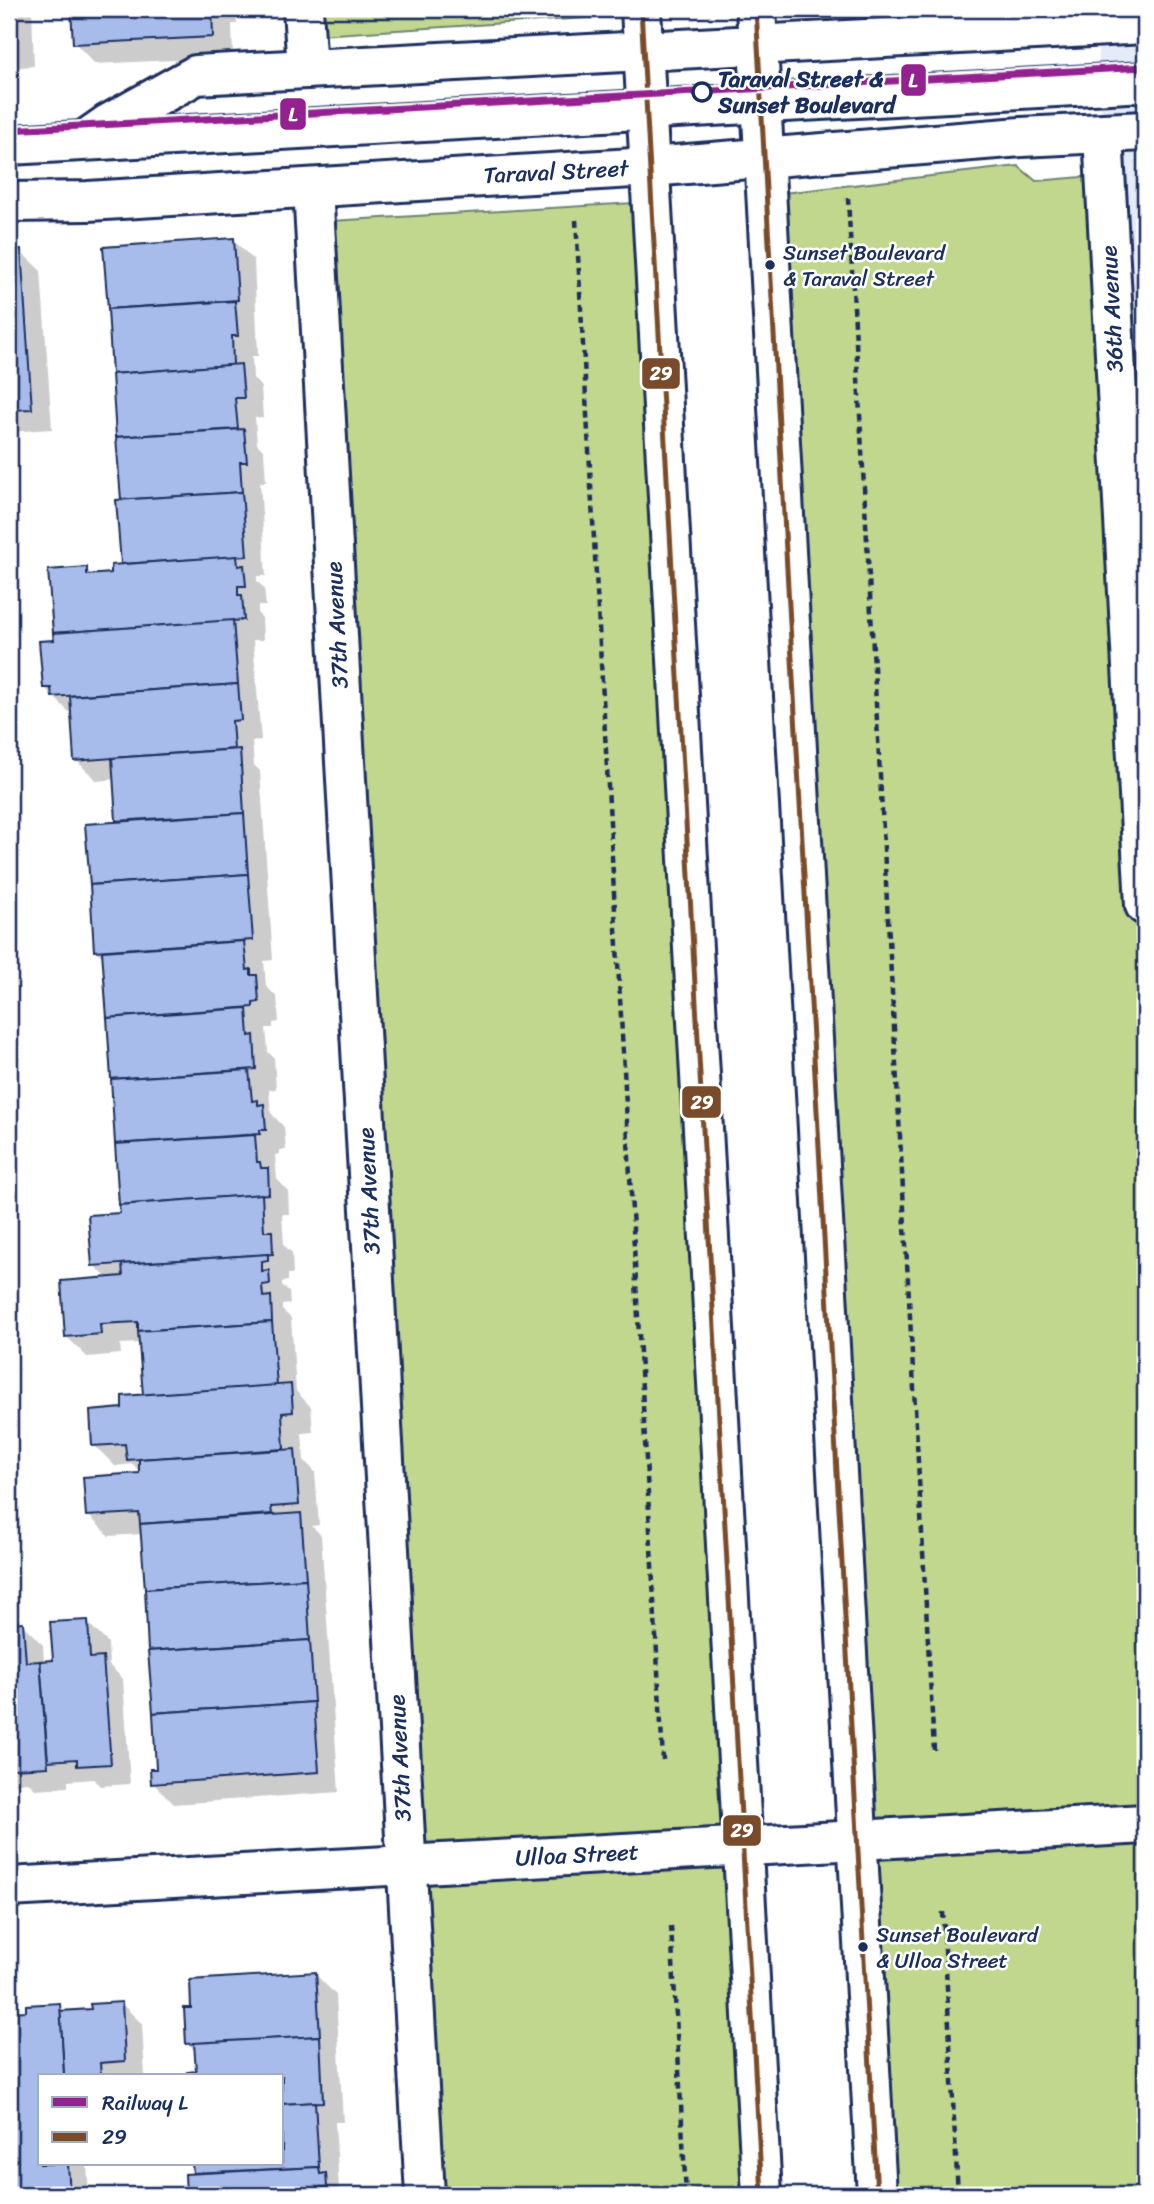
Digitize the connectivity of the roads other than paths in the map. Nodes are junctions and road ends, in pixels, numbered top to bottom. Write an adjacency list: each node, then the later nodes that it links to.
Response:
1 (303, 9): 7 (street)
2 (641, 9): 6 (street)
3 (1096, 17): 4 (street); 5 (street)
4 (1145, 24)
5 (756, 27): 6 (street); 9 (street)
6 (643, 51): 7 (street); 10 (street)
7 (307, 69): 13 (street)
8 (1145, 82): 9 (street)
9 (761, 103): 10 (street); 15 (street)
10 (646, 109): 13 (street); 16 (street)
11 (1145, 131): 12 (street, Taraval Street)
12 (1103, 134): 15 (street, Taraval Street); 19 (street, 36th Avenue)
13 (83, 141): 14 (street)
14 (9, 145)
15 (764, 158): 16 (street, Taraval Street); 21 (street)
16 (650, 167): 17 (street, Taraval Street); 22 (street)
17 (313, 188): 18 (street, Taraval Street); 23 (street, 37th Avenue)
18 (9, 202)
19 (1145, 905)
20 (1145, 1824): 21 (street, Ulloa Street)
21 (858, 1840): 22 (street, Ulloa Street); 27 (street)
22 (743, 1847): 23 (street, Ulloa Street); 26 (street)
23 (406, 1865): 24 (street, Ulloa Street); 25 (street, 37th Avenue)
24 (9, 1887)
25 (425, 2195)
26 (762, 2195)
27 (877, 2195)

